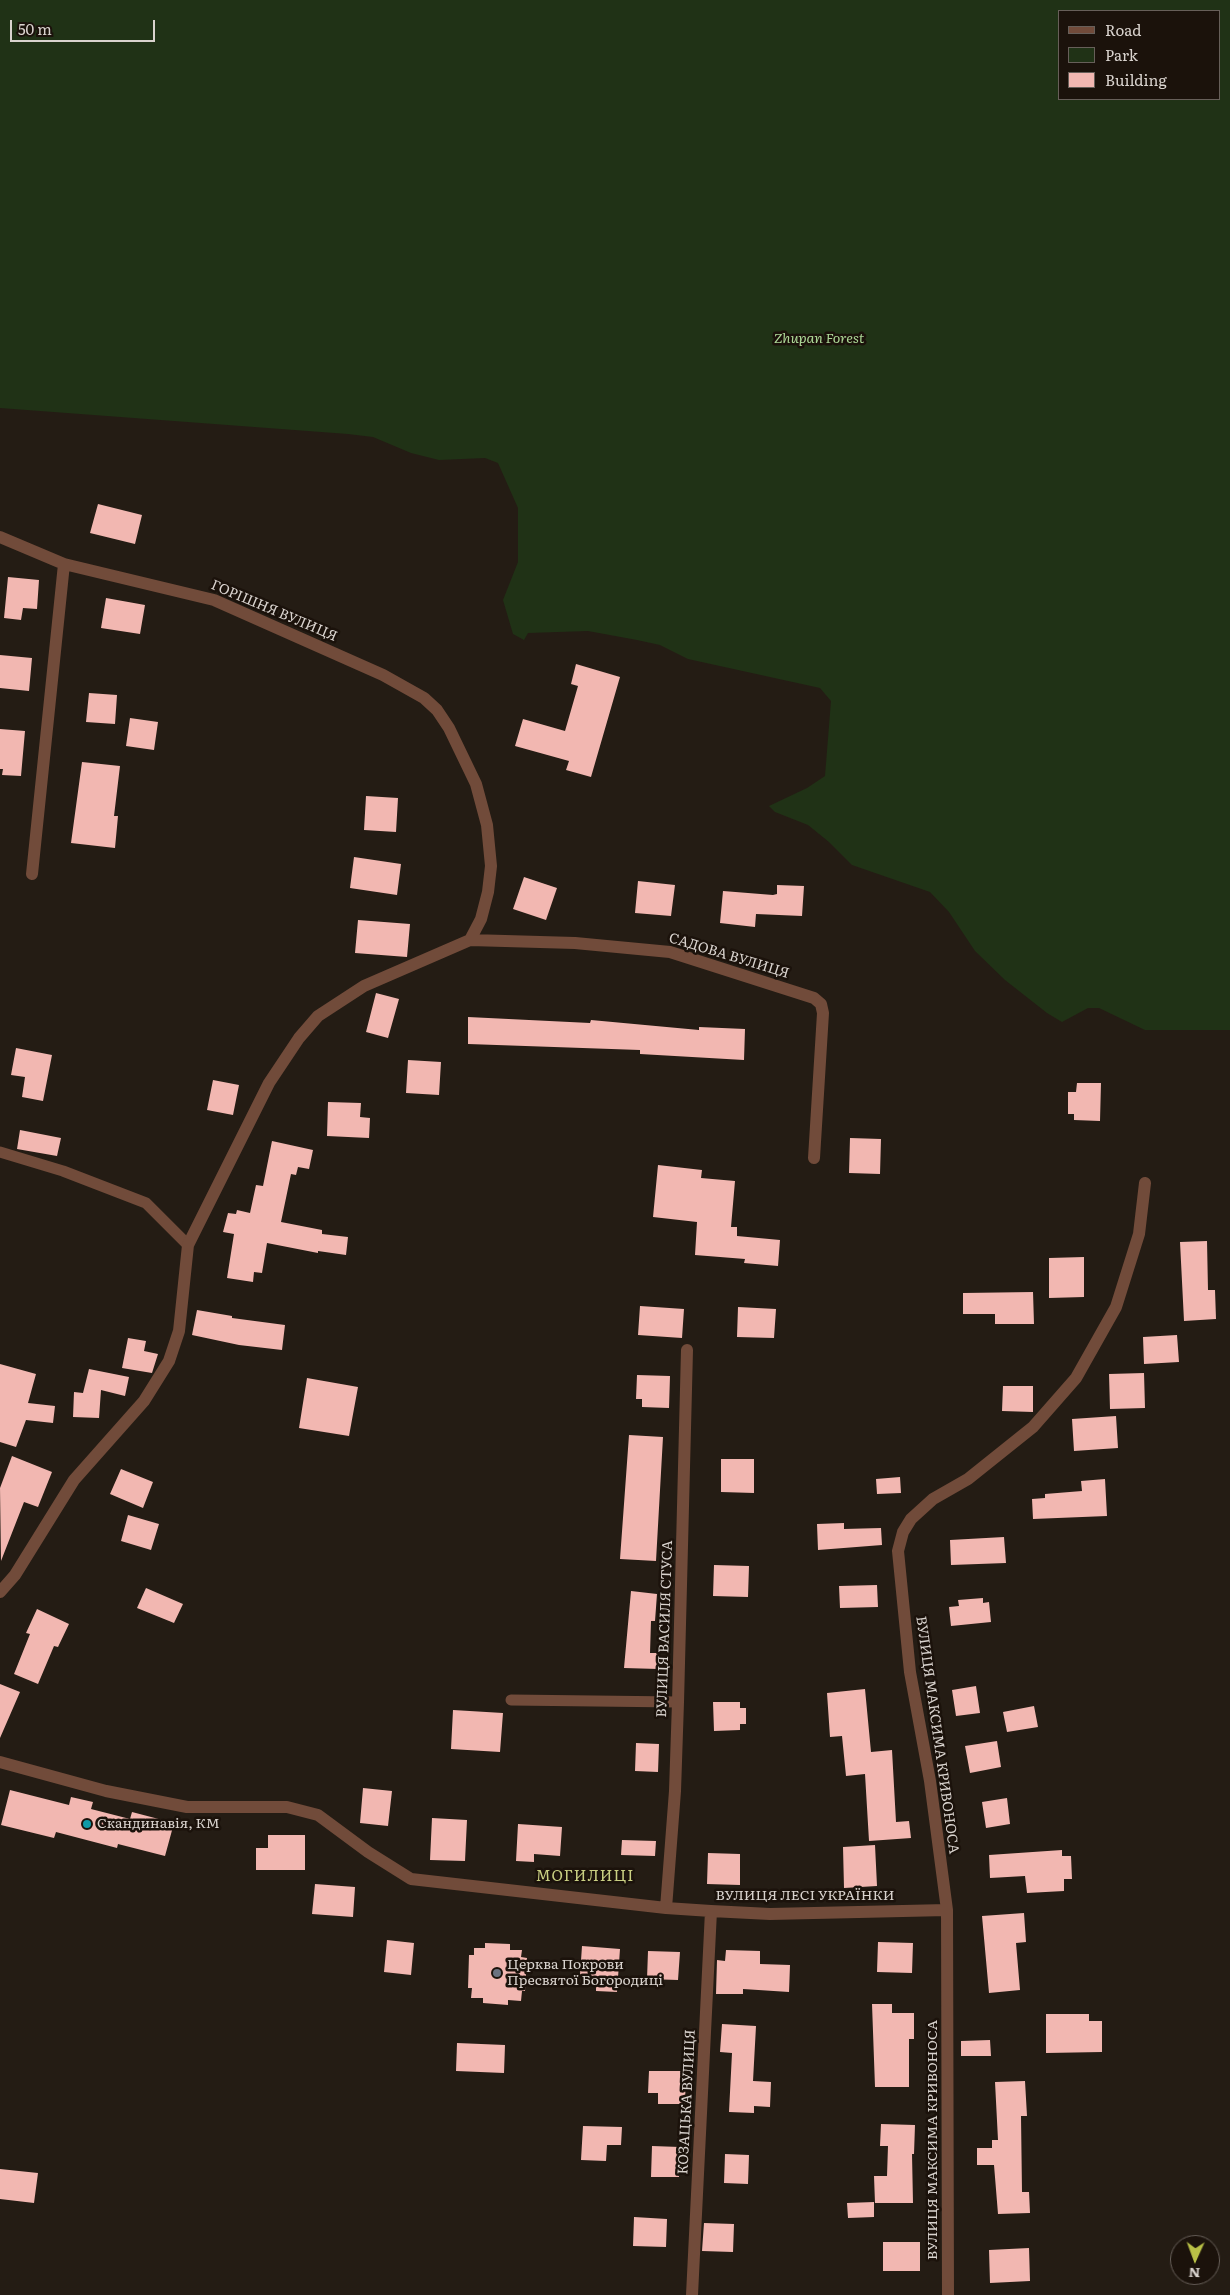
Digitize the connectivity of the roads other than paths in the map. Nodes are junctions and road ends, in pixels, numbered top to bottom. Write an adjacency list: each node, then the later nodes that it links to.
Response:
1 (0, 537): 2 (street, ГОРІШНЯ ВУЛИЦЯ)
2 (64, 564): 3 (street); 4 (street, ГОРІШНЯ ВУЛИЦЯ)
3 (32, 874)
4 (470, 940): 6 (street, САДОВА ВУЛИЦЯ); 8 (street)
5 (0, 1152): 8 (lane)
6 (814, 1158)
7 (1145, 1183): 15 (street, ВУЛИЦЯ МАКСИМА КРИВОНОСА)
8 (188, 1245): 10 (street)
9 (687, 1350): 12 (street, ВУЛИЦЯ ВАСИЛЯ СТУСА)
10 (0, 1592)
11 (511, 1700): 12 (lane)
12 (678, 1702): 14 (street, ВУЛИЦЯ ВАСИЛЯ СТУСА)
13 (0, 1762): 14 (street, ВУЛИЦЯ ЛЕСІ УКРАЇНКИ)
14 (666, 1908): 16 (street, ВУЛИЦЯ ЛЕСІ УКРАЇНКИ)
15 (947, 1910): 16 (street, ВУЛИЦЯ ЛЕСІ УКРАЇНКИ); 18 (street, ВУЛИЦЯ МАКСИМА КРИВОНОСА)
16 (711, 1911): 17 (street, КОЗАЦЬКА ВУЛИЦЯ)
17 (692, 2295)
18 (948, 2295)

